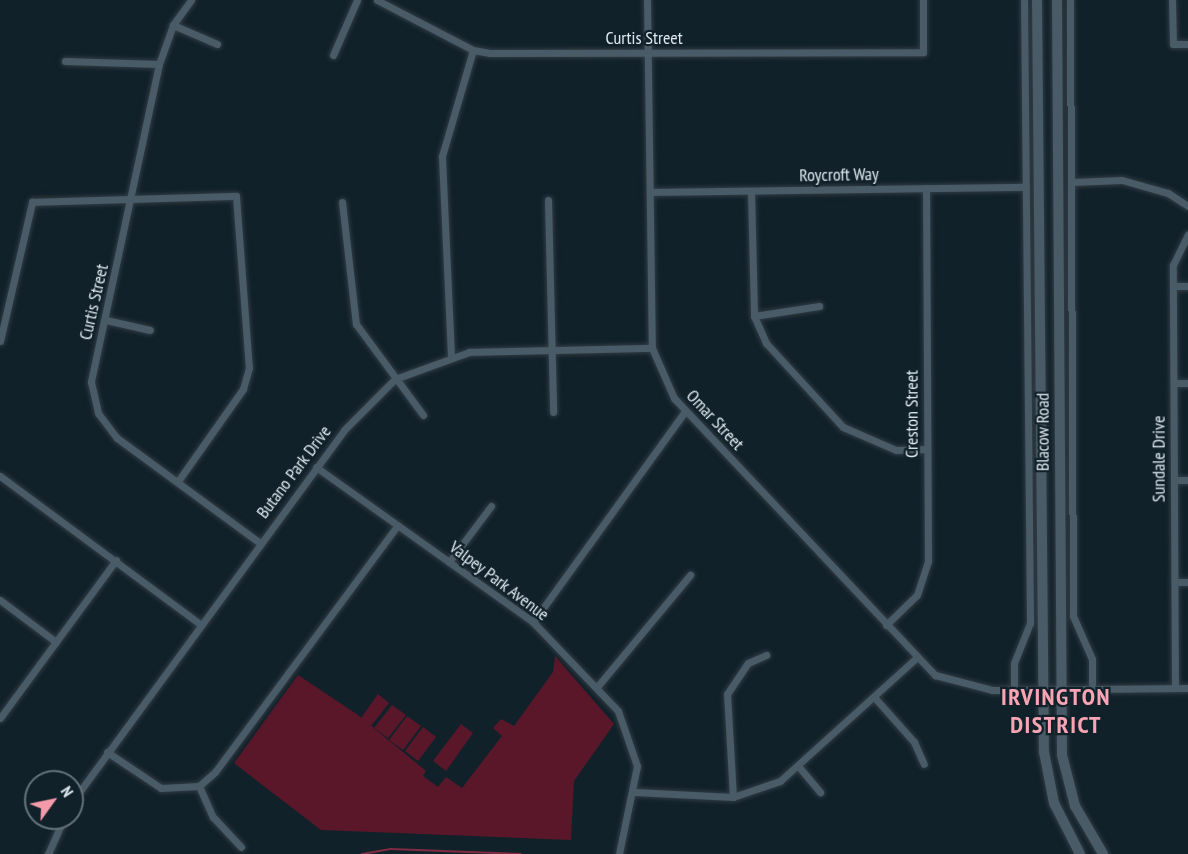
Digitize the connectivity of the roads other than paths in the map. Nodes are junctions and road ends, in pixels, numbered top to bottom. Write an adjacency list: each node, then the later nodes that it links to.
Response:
1 (191, 0): 11 (street, Curtis Street)
2 (357, 0): 16 (street)
3 (377, 0): 14 (street, Curtis Street)
4 (647, 0): 15 (street, Omar Street)
5 (923, 0): 15 (street, Curtis Street)
6 (1024, 0): 20 (street, Blacow Road)
7 (1037, 0): 69 (main road, Blacow Road)
8 (1057, 0): 70 (main road, Blacow Road)
9 (1070, 0): 19 (street, Blacow Road)
10 (1172, 0): 13 (street)
11 (173, 24): 12 (street); 18 (street, Curtis Street)
12 (217, 44)
13 (1188, 44)
14 (473, 50): 15 (street, Curtis Street); 38 (street)
15 (647, 53): 23 (street, Omar Street)
16 (333, 55)
17 (65, 61): 18 (street)
18 (159, 64): 24 (street, Curtis Street)
19 (1072, 182): 27 (street); 71 (street, Blacow Road)
20 (1026, 187): 21 (street, Roycroft Way); 72 (street, Blacow Road)
21 (926, 189): 22 (street, Roycroft Way); 45 (street, Creston Street)
22 (751, 191): 23 (street, Roycroft Way); 32 (street)
23 (652, 192): 36 (street, Omar Street)
24 (133, 197): 33 (street, Curtis Street); 35 (street); 50 (street)
25 (548, 200): 37 (street)
26 (342, 202): 39 (street)
27 (1188, 206)
28 (1188, 234): 29 (street, Sundale Drive)
29 (1173, 286): 30 (street); 40 (street, Sundale Drive)
30 (1188, 286)
31 (819, 306): 32 (street)
32 (754, 316): 45 (street)
33 (106, 320): 34 (street); 50 (street, Curtis Street)
34 (150, 330)
35 (0, 341)
36 (652, 348): 37 (street, Butano Park Drive); 42 (street, Omar Street)
37 (551, 350): 38 (street, Butano Park Drive); 43 (street)
38 (452, 356): 39 (street, Butano Park Drive)
39 (395, 379): 44 (street); 46 (street, Butano Park Drive)
40 (1174, 383): 41 (street); 48 (street, Sundale Drive)
41 (1188, 383)
42 (685, 411): 60 (street); 62 (street, Omar Street)
43 (553, 412)
44 (423, 415)
45 (927, 449): 62 (street, Creston Street)
46 (316, 467): 52 (street, Valpey Park Avenue); 53 (street, Butano Park Drive)
47 (0, 476): 54 (street)
48 (1174, 480): 49 (street); 57 (street, Sundale Drive)
49 (1188, 480)
50 (178, 481): 53 (street, Curtis Street)
51 (491, 506): 55 (street)
52 (398, 525): 55 (street, Valpey Park Avenue); 79 (street)
53 (260, 543): 61 (street, Butano Park Drive)
54 (116, 560): 61 (street); 63 (street)
55 (449, 562): 60 (street, Valpey Park Avenue)
56 (690, 575): 66 (street)
57 (1175, 582): 58 (street); 67 (street, Sundale Drive)
58 (1188, 582)
59 (0, 600): 63 (street)
60 (533, 622): 66 (street, Valpey Park Avenue)
61 (201, 625): 75 (street, Butano Park Drive)
62 (886, 625): 65 (street, Omar Street)
63 (56, 642): 74 (street)
64 (766, 655): 82 (street)
65 (915, 659): 72 (street, Omar Street); 73 (street)
66 (597, 687): 80 (street, Valpey Park Avenue)
67 (1175, 688): 68 (street, Omar Street); 71 (street, Omar Street)
68 (1188, 688)
69 (1044, 689): 70 (street, Omar Street); 72 (street, Omar Street); 87 (main road, Blacow Road)
70 (1061, 689): 71 (street, Omar Street); 88 (main road, Blacow Road)
71 (1092, 689)
72 (1014, 690)
73 (875, 698): 76 (street); 77 (street)
74 (0, 718)
75 (107, 752): 78 (street, Butano Park Drive); 79 (street)
76 (924, 764)
77 (799, 767): 81 (street); 82 (street)
78 (84, 784)
79 (199, 786): 84 (street)
80 (635, 792): 82 (street); 86 (street, Valpey Park Avenue)
81 (820, 792)
82 (733, 796)
83 (59, 830): 85 (street)
84 (241, 847)
85 (48, 854)
86 (619, 854)
87 (1080, 854)
88 (1103, 854)

